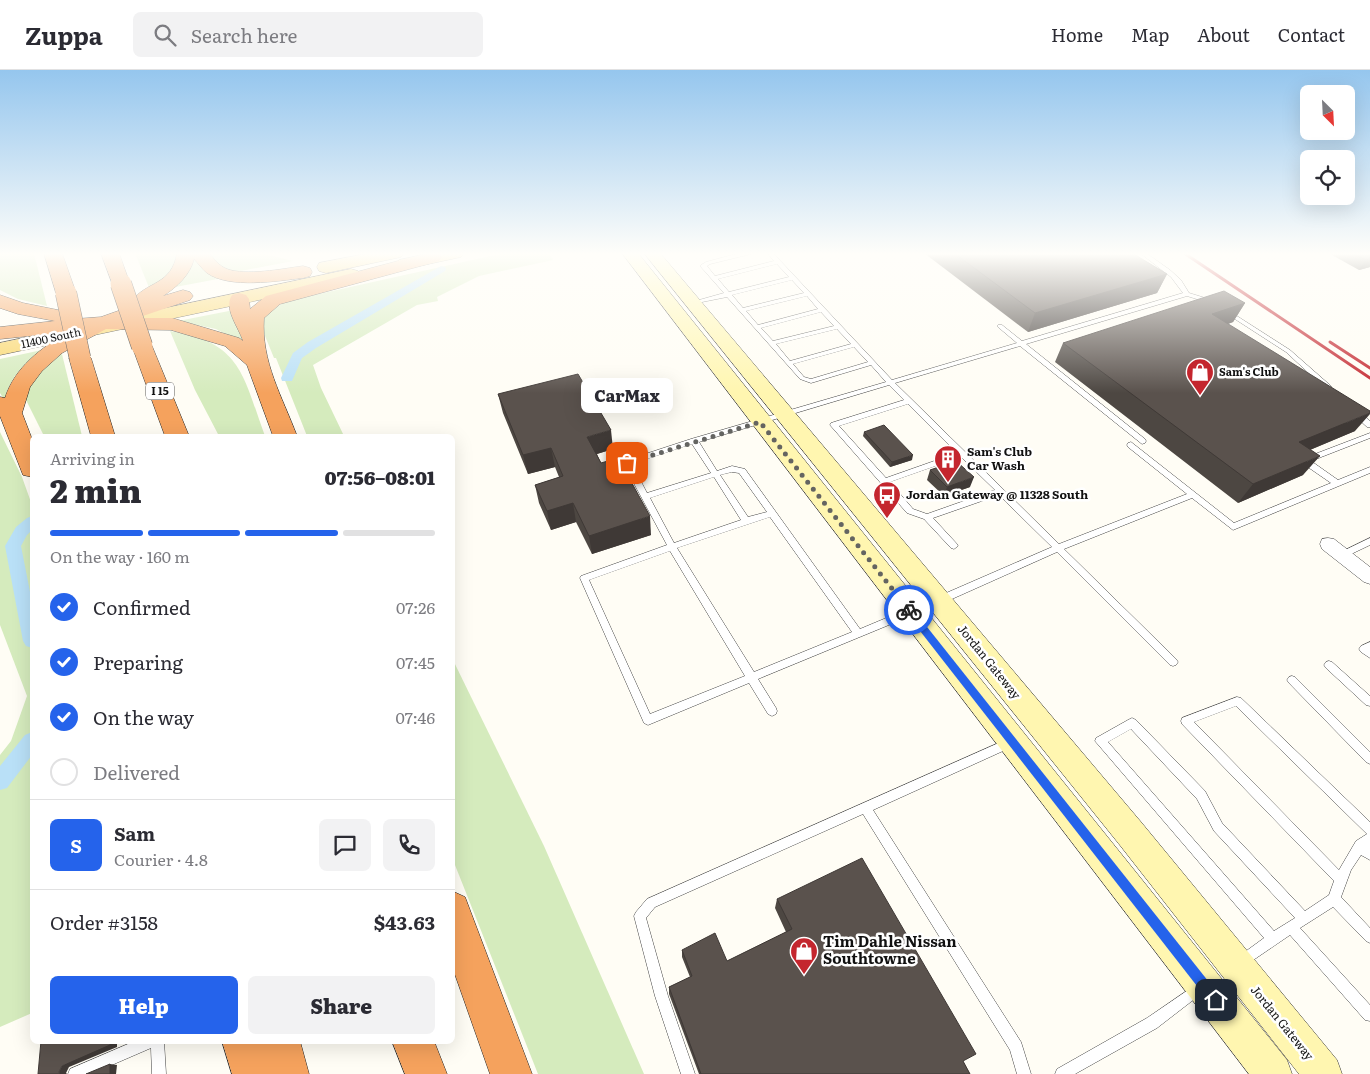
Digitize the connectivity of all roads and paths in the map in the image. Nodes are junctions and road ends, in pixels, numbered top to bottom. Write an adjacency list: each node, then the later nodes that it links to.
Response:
1 (239, 299): 26 (highway)
2 (67, 300): 41 (highway, bridge)
3 (126, 300): 42 (highway, I 15, bridge)
4 (142, 300): 21 (highway)
5 (200, 300): 17 (main road, 11400 South)
6 (228, 300): 17 (main road, 11400 South)
7 (274, 300): 26 (highway)
8 (671, 300): 39 (main road, Jordan Gateway)
9 (691, 300): 18 (main road, Jordan Gateway)
10 (708, 300): 18 (lane)
11 (733, 300): 19 (lane)
12 (783, 300): 19 (lane)
13 (812, 300): 20 (lane)
14 (1167, 300): 27 (lane)
15 (1206, 300): 35 (lane)
16 (0, 301): 21 (highway)
17 (188, 303): 21 (main road, 11400 South)
18 (694, 303): 39 (main road, Jordan Gateway)
19 (742, 310): 24 (lane)
20 (821, 310): 22 (lane); 24 (lane)
21 (106, 320): 25 (highway); 30 (main road, 11400 South); 31 (highway); 38 (highway)
22 (837, 326): 28 (lane); 29 (lane)
23 (1000, 326): 27 (lane)
24 (757, 327): 28 (lane)
25 (0, 333)
26 (253, 340): 31 (highway)
27 (1021, 343): 34 (lane); 53 (lane)
28 (772, 344): 32 (lane)
29 (854, 345): 32 (lane); 33 (lane)
30 (0, 349)
31 (256, 362): 43 (highway)
32 (789, 363): 33 (lane)
33 (872, 363): 34 (lane)
34 (892, 384): 36 (lane); 39 (lane)
35 (1336, 394)
36 (910, 401): 46 (lane); 50 (lane)
37 (1350, 406): 40 (lane)
38 (5, 408): 47 (highway)
39 (773, 418): 45 (lane); 64 (main road, Jordan Gateway); 65 (main road, Jordan Gateway)
40 (1370, 425)
41 (102, 434)
42 (176, 434)
43 (284, 434)
44 (1370, 435): 51 (lane)
45 (694, 441): 49 (lane); 54 (lane)
46 (963, 454): 50 (lane); 52 (lane)
47 (30, 464)
48 (1370, 470): 51 (lane)
49 (715, 474): 54 (lane); 55 (lane); 57 (lane)
50 (885, 481): 56 (lane)
51 (1338, 484): 53 (lane)
52 (1001, 491): 56 (lane); 61 (lane)
53 (1193, 495): 61 (lane)
54 (645, 496): 59 (lane)
55 (772, 513): 57 (lane); 66 (lane)
56 (927, 517): 60 (lane)
57 (746, 521): 59 (lane)
58 (1370, 541): 62 (lane)
59 (672, 546): 71 (lane); 71 (lane)
60 (954, 546)
61 (1058, 548): 64 (lane); 69 (lane)
62 (1335, 549): 63 (street)
63 (1370, 577)
64 (938, 600): 65 (main road); 88 (main road, Jordan Gateway)
65 (910, 612): 66 (lane); 75 (main road, Jordan Gateway)
66 (858, 634): 71 (lane)
67 (1370, 646): 68 (lane)
68 (1370, 654)
69 (1173, 662)
70 (1329, 665): 73 (lane)
71 (752, 677): 74 (lane)
72 (1292, 680): 76 (lane)
73 (1370, 702)
74 (772, 711)
75 (1012, 742): 77 (lane); 89 (main road, Jordan Gateway)
76 (1370, 759)
77 (865, 807): 102 (lane); 103 (lane)
78 (1370, 830): 81 (lane)
79 (1365, 842): 80 (lane); 81 (lane)
80 (1370, 854)
81 (1340, 879): 82 (lane)
82 (1334, 899): 84 (lane); 86 (lane)
83 (455, 918): 101 (highway)
84 (1304, 919): 85 (lane); 87 (lane)
85 (1291, 927): 87 (lane); 90 (lane)
86 (1370, 937)
87 (1273, 939): 88 (lane)
88 (1232, 968): 106 (main road, Jordan Gateway)
89 (1208, 983): 104 (lane); 105 (main road, Jordan Gateway)
90 (1370, 1015)
91 (144, 1044): 96 (lane)
92 (157, 1044): 97 (lane)
93 (244, 1044): 98 (highway)
94 (280, 1044): 99 (highway)
95 (414, 1044): 100 (highway)
96 (75, 1074)
97 (159, 1074)
98 (253, 1074)
99 (288, 1074)
100 (426, 1074)
101 (511, 1074)
102 (688, 1074)
103 (1024, 1074)
104 (1062, 1074)
105 (1273, 1074)
106 (1323, 1074)

